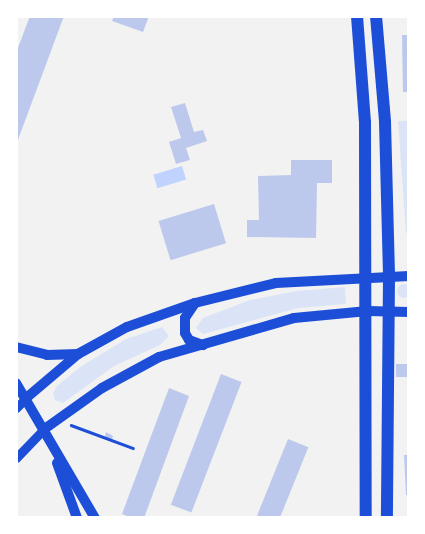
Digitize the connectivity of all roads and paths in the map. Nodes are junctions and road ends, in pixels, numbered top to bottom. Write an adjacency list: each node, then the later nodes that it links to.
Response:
1 (358, 16): 3 (main road)
2 (376, 16): 4 (main road)
3 (367, 276): 4 (main road); 6 (main road); 7 (main road)
4 (389, 276): 5 (main road); 8 (main road)
5 (409, 276)
6 (195, 303): 10 (main road); 12 (main road)
7 (368, 312): 8 (main road); 10 (main road); 23 (main road)
8 (389, 312): 9 (main road); 24 (main road)
9 (409, 312)
10 (203, 345): 16 (main road)
11 (16, 347): 12 (main road)
12 (78, 354): 14 (main road)
13 (16, 383): 14 (main road)
14 (25, 399): 15 (street); 17 (main road)
15 (16, 408)
16 (57, 420): 17 (main road); 19 (path)
17 (43, 430): 18 (main road); 20 (street)
18 (52, 446): 21 (main road); 22 (main road)
19 (133, 448)
20 (16, 458)
21 (77, 518)
22 (95, 518)
23 (366, 518)
24 (386, 518)

